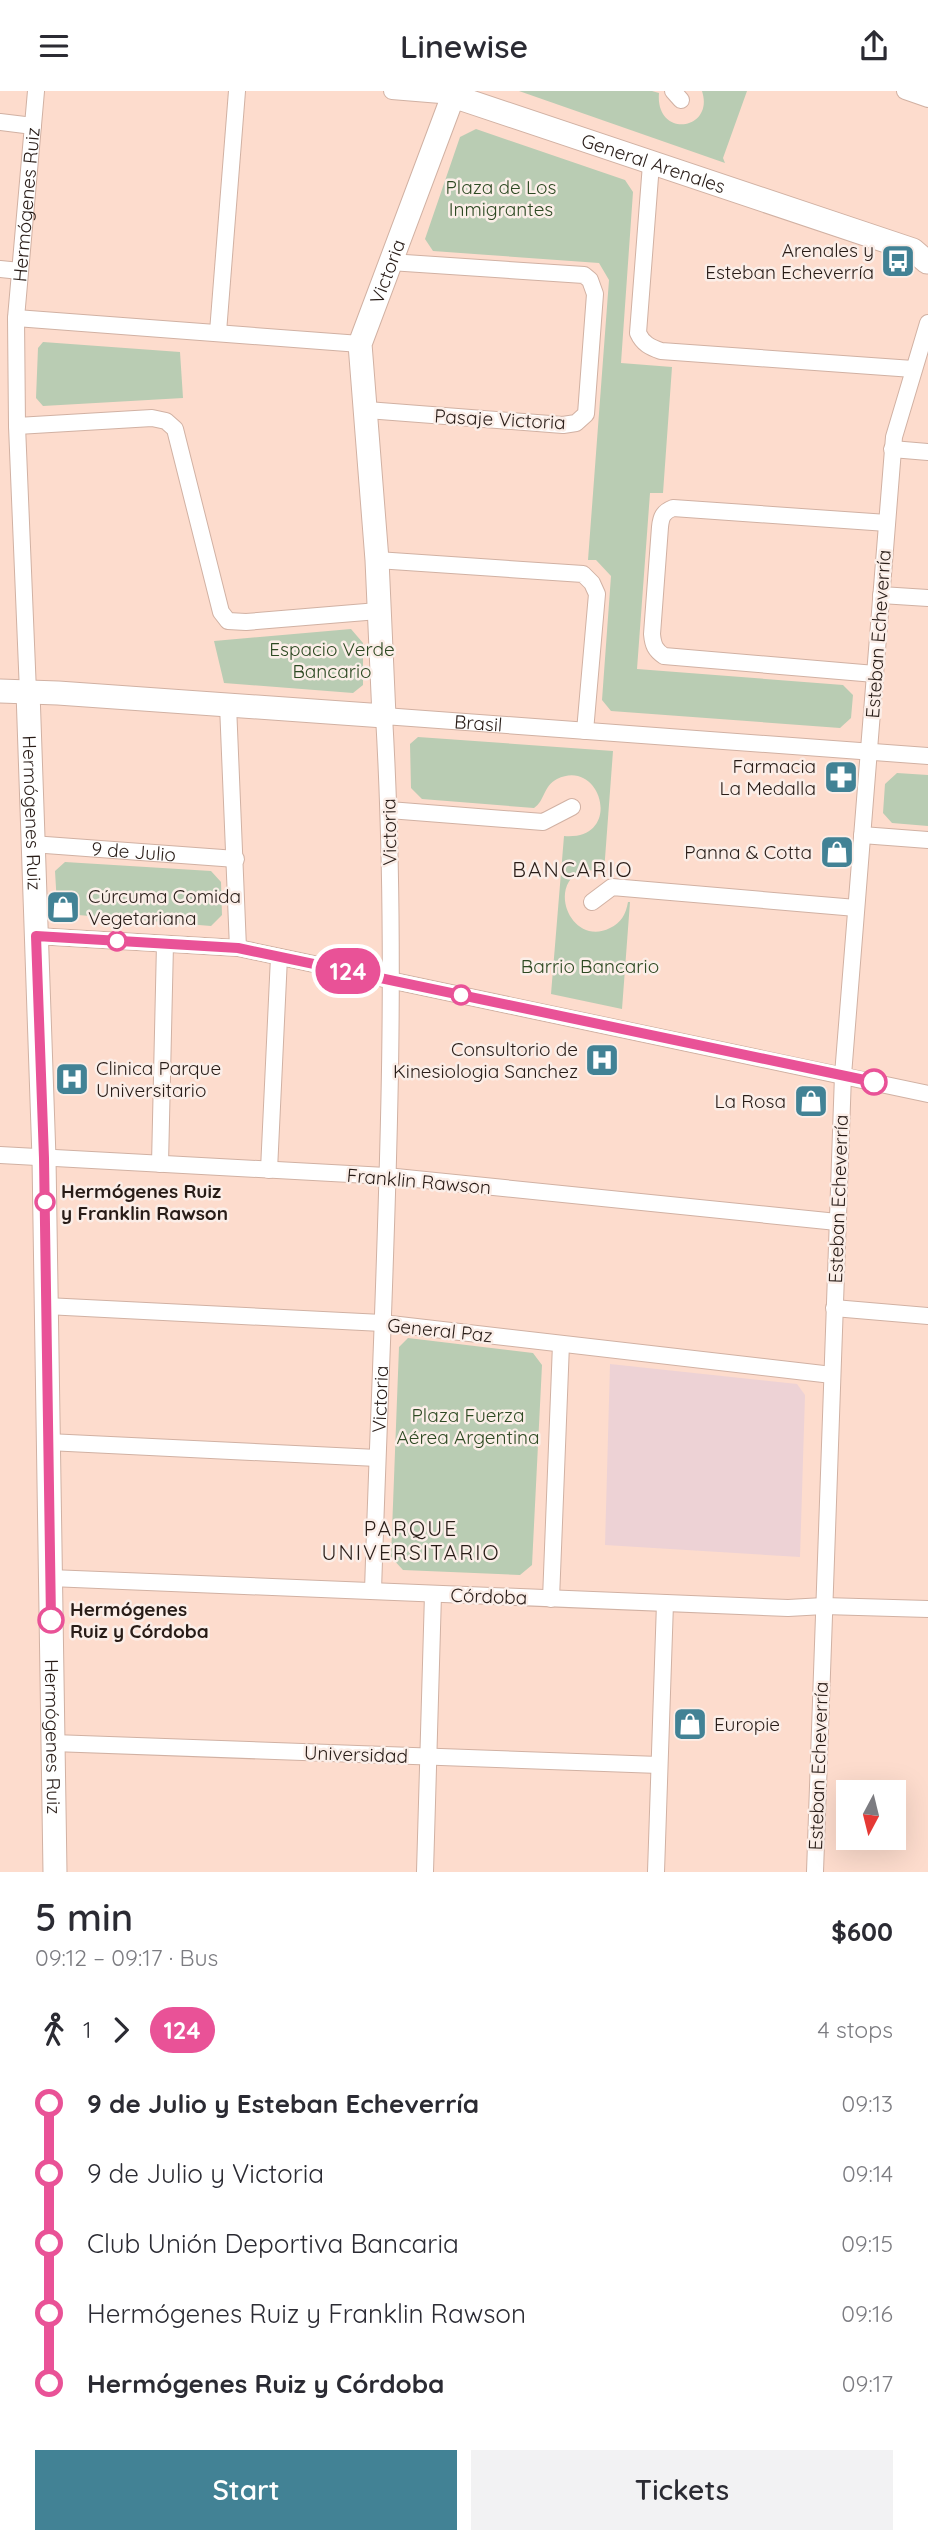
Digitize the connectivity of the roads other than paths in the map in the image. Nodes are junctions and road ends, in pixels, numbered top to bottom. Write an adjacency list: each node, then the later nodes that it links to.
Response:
1 (36, 91): 8 (street, Hermógenes Ruiz)
2 (237, 91): 16 (street)
3 (392, 91): 5 (street, General Arenales)
4 (905, 91): 6 (street)
5 (453, 94): 9 (street, General Arenales); 11 (street, Victoria)
6 (928, 99)
7 (0, 122): 8 (street)
8 (33, 126): 13 (street, Hermógenes Ruiz)
9 (651, 164): 10 (street, General Arenales); 18 (street)
10 (925, 257)
11 (390, 262): 17 (street, Victoria); 19 (street, Pasaje Victoria)
12 (0, 269): 13 (street)
13 (20, 271): 14 (street, Hermógenes Ruiz)
14 (16, 318): 16 (street); 20 (street, Hermógenes Ruiz)
15 (928, 323): 18 (street, Esteban Echeverría)
16 (218, 332): 17 (street)
17 (360, 344): 19 (street, Victoria)
18 (913, 369): 21 (street, Esteban Echeverría)
19 (367, 410): 24 (street, Victoria)
20 (17, 426): 27 (street); 30 (street, Hermógenes Ruiz)
21 (892, 449): 22 (street); 23 (street, Esteban Echeverría)
22 (928, 452)
23 (887, 523): 25 (street, Esteban Echeverría); 28 (street)
24 (377, 560): 27 (street, Victoria); 33 (street)
25 (881, 595): 26 (street); 28 (street, Esteban Echeverría)
26 (928, 598)
27 (378, 611): 32 (street, Victoria)
28 (875, 674): 34 (street, Esteban Echeverría)
29 (0, 691): 30 (street)
30 (28, 692): 31 (street, Brasil); 40 (street, Hermógenes Ruiz)
31 (228, 705): 32 (street, Brasil); 41 (street)
32 (384, 716): 33 (street, Brasil); 37 (street, Victoria)
33 (585, 731): 34 (street, Brasil)
34 (869, 751): 35 (street, Brasil); 38 (street, Esteban Echeverría)
35 (928, 755)
36 (572, 807): 37 (street)
37 (390, 810): 48 (street, Victoria)
38 (862, 835): 39 (street); 43 (street, Esteban Echeverría)
39 (928, 840)
40 (32, 844): 41 (street, 9 de Julio); 44 (street, Hermógenes Ruiz)
41 (236, 859): 46 (street)
42 (592, 902): 43 (street)
43 (856, 908): 49 (street, Esteban Echeverría)
44 (36, 936): 45 (street); 52 (street, Hermógenes Ruiz)
45 (165, 944): 46 (street); 53 (street)
46 (238, 948): 47 (street)
47 (279, 957): 48 (street); 54 (street)
48 (392, 981): 49 (street); 55 (street, Victoria)
49 (843, 1075): 50 (street); 56 (street, Esteban Echeverría)
50 (928, 1094)
51 (0, 1155): 52 (street, Franklin Rawson)
52 (44, 1158): 53 (street, Franklin Rawson); 57 (street, Hermógenes Ruiz)
53 (160, 1164): 54 (street, Franklin Rawson)
54 (269, 1170): 55 (street, Franklin Rawson)
55 (386, 1176): 56 (street, Franklin Rawson); 60 (street, Victoria)
56 (837, 1223): 58 (street, Esteban Echeverría)
57 (46, 1307): 60 (street, General Paz); 63 (street, Hermógenes Ruiz)
58 (834, 1308): 59 (street); 62 (street, Esteban Echeverría)
59 (928, 1316)
60 (382, 1323): 61 (street, General Paz); 64 (street, Victoria)
61 (561, 1344): 62 (street, General Paz); 68 (street)
62 (832, 1374): 70 (street, Esteban Echeverría)
63 (48, 1442): 64 (street); 65 (street, Hermógenes Ruiz)
64 (377, 1458): 66 (street, Victoria)
65 (50, 1578): 66 (street, Córdoba); 72 (street, Hermógenes Ruiz)
66 (373, 1591): 67 (street, Córdoba)
67 (433, 1594): 68 (street, Córdoba); 73 (street)
68 (551, 1599): 69 (street, Córdoba)
69 (665, 1603): 70 (street, Córdoba); 74 (street)
70 (824, 1606): 71 (street, Córdoba); 78 (street, Esteban Echeverría)
71 (928, 1609)
72 (53, 1743): 73 (street, Universidad); 75 (street, Hermógenes Ruiz)
73 (428, 1757): 74 (street, Universidad); 76 (street)
74 (659, 1765): 77 (street)
75 (55, 1872)
76 (425, 1872)
77 (656, 1872)
78 (815, 1872)

